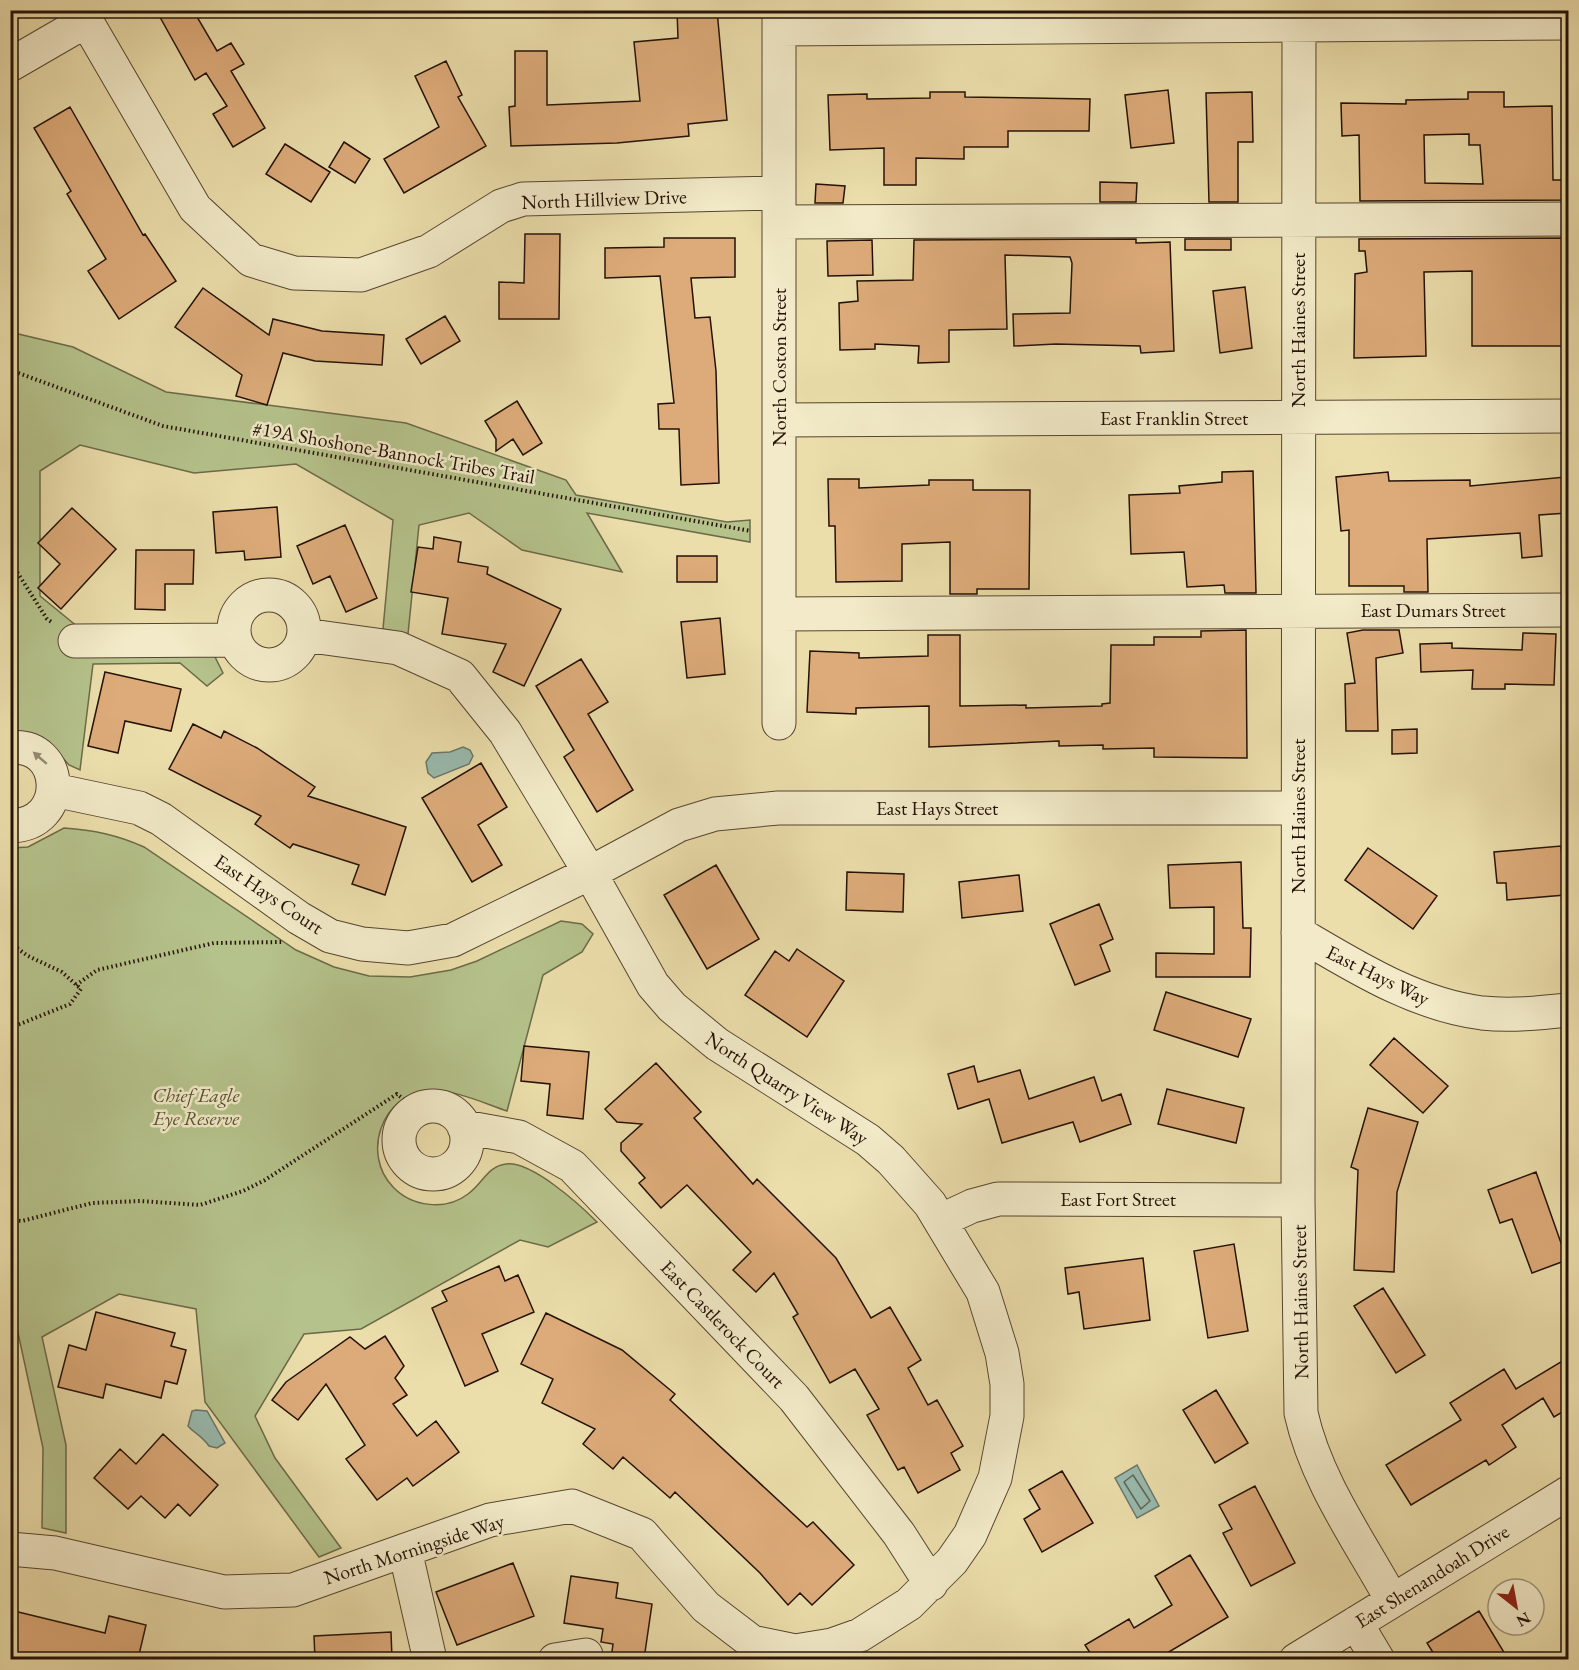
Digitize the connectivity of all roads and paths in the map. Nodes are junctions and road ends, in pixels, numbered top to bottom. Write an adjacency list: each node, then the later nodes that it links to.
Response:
1 (83, 16): 5 (street); 6 (street, North Hillview Drive)
2 (1299, 18): 3 (street); 4 (street); 8 (street, North Haines Street)
3 (779, 20): 6 (street, North Coston Street)
4 (1569, 23)
5 (10, 65)
6 (779, 208): 8 (street, North Hillview Drive); 12 (street, North Coston Street)
7 (1569, 219): 8 (street, North Hillview Drive)
8 (1299, 220): 11 (street, North Haines Street)
9 (10, 370): 13 (path, #19A Shoshone-Bannock Tribes Trail)
10 (1569, 416): 11 (street, East Franklin Street)
11 (1298, 417): 12 (street, East Franklin Street); 16 (street, North Haines Street)
12 (779, 420): 13 (street, North Coston Street)
13 (779, 536): 17 (street, North Coston Street)
14 (10, 561): 20 (path)
15 (1569, 610): 16 (street, East Dumars Street)
16 (1298, 611): 17 (street, East Dumars Street); 24 (street, North Haines Street)
17 (779, 614): 21 (street, North Coston Street)
18 (304, 635): 19 (street); 19 (street); 26 (street, North Quarry View Way)
19 (235, 640): 20 (street)
20 (75, 641)
21 (779, 723)
22 (10, 748): 23 (street, one-way to 22)
23 (54, 790): 25 (street); 27 (street, East Hays Court)
24 (1298, 808): 26 (street, East Hays Street); 28 (street, North Haines Street)
25 (10, 826)
26 (590, 873): 27 (street, East Hays Court); 37 (street, North Quarry View Way)
27 (313, 926): 30 (path)
28 (1298, 933): 31 (street, East Hays Way); 35 (street, North Haines Street)
29 (10, 943): 30 (path)
30 (76, 985): 32 (path)
31 (1569, 1010)
32 (10, 1028)
33 (417, 1110): 34 (street); 34 (street); 36 (path)
34 (464, 1127): 41 (street, East Castlerock Court)
35 (1298, 1200): 37 (street, East Fort Street); 42 (street, North Haines Street)
36 (10, 1220)
37 (942, 1220): 41 (street, North Quarry View Way)
38 (1569, 1492): 42 (street, East Shenandoah Drive)
39 (10, 1549): 40 (street, North Morningside Way)
40 (405, 1550): 44 (street, North Morningside Way); 45 (street)
41 (931, 1584): 44 (street, North Quarry View Way)
42 (1392, 1600): 43 (street, East Shenandoah Drive)
43 (1356, 1623): 46 (street, East Shenandoah Drive); 47 (street)
44 (748, 1651)
45 (430, 1659)
46 (1296, 1659)
47 (1378, 1659)

